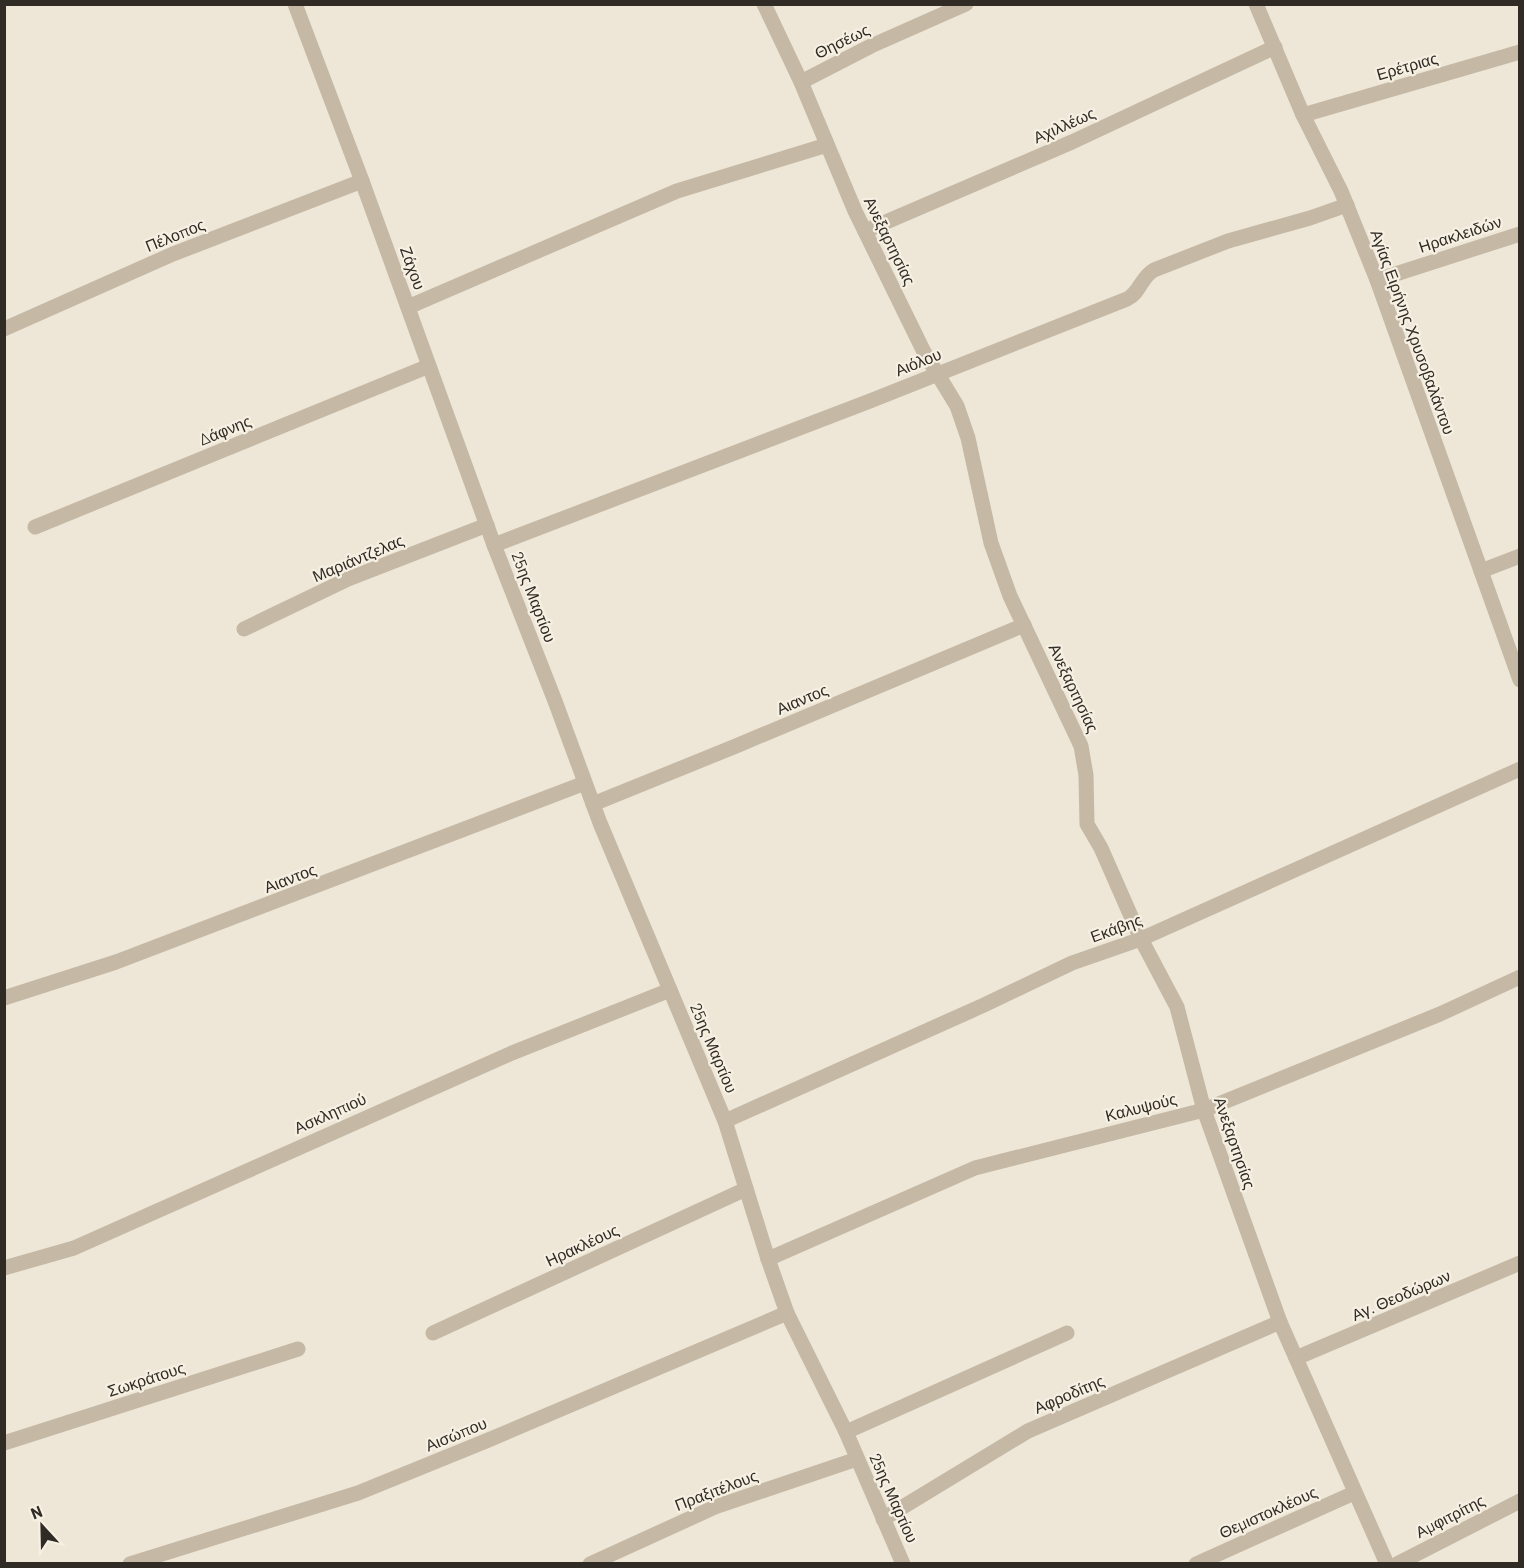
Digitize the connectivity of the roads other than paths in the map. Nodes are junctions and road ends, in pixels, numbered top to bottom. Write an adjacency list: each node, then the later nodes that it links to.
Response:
1 (295, 4): 10 (street, Ζάχου)
2 (764, 4): 7 (street, Ανεξαρτησίας)
3 (966, 4): 7 (street, Θησέως)
4 (1256, 4): 5 (street, Αγίας Ειρήνης Χρυσοβαλάντου)
5 (1275, 47): 8 (street, Αγίας Ειρήνης Χρυσοβαλάντου); 12 (street, Αχιλλέως)
6 (1520, 51): 8 (street, Ερέτριας)
7 (801, 82): 9 (street, Ανεξαρτησίας)
8 (1303, 115): 11 (street, Αγίας Ειρήνης Χρυσοβαλάντου)
9 (827, 145): 12 (street, Ανεξαρτησίας); 15 (street)
10 (362, 181): 15 (street, Ζάχου); 16 (street, Πέλοπος)
11 (1347, 205): 14 (street, Αγίας Ειρήνης Χρυσοβαλάντου); 18 (street, Αιόλου)
12 (865, 231): 18 (street, Ανεξαρτησίας)
13 (1520, 234): 14 (street, Ηρακλειδών)
14 (1377, 280): 23 (street, Αγίας Ειρήνης Χρυσοβαλάντου)
15 (408, 307): 17 (street, Ζάχου)
16 (4, 329)
17 (429, 366): 19 (street, Ζάχου); 20 (street, Δάφνης)
18 (938, 373): 21 (street, Αιόλου); 24 (street, Ανεξαρτησίας)
19 (487, 525): 21 (street, Ζάχου); 25 (street, Μαριάντζελας)
20 (35, 527)
21 (494, 545): 28 (street, 25ης Μαρτίου)
22 (1520, 556): 23 (street)
23 (1481, 571): 26 (street, Αγίας Ειρήνης Χρυσοβαλάντου)
24 (1024, 624): 29 (street, Αιαντος); 30 (street, Ανεξαρτησίας)
25 (244, 629)
26 (1520, 680)
27 (1520, 769): 30 (street, Εκάβης)
28 (585, 783): 29 (street, 25ης Μαρτίου); 33 (street, Αιαντος)
29 (593, 804): 32 (street, 25ης Μαρτίου)
30 (1141, 939): 34 (street, Ανεξαρτησίας); 35 (street, Εκάβης)
31 (1520, 977): 34 (street, Καλυψούς)
32 (670, 990): 35 (street, 25ης Μαρτίου); 39 (street, Ασκληπιού)
33 (4, 998)
34 (1204, 1110): 37 (street, Καλυψούς); 41 (street, Ανεξαρτησίας)
35 (725, 1121): 36 (street, 25ης Μαρτίου)
36 (746, 1189): 37 (street, 25ης Μαρτίου); 42 (street, Ηρακλέους)
37 (768, 1259): 40 (street, 25ης Μαρτίου)
38 (1520, 1263): 45 (street, Αγ. Θεοδώρων)
39 (4, 1268)
40 (787, 1313): 46 (street, 25ης Μαρτίου); 52 (street, Αισώπου)
41 (1280, 1322): 45 (street, Ανεξαρτησίας); 51 (street, Αφροδίτης)
42 (433, 1333)
43 (1067, 1333): 46 (street)
44 (298, 1349): 47 (street, Σωκράτους)
45 (1296, 1359): 49 (street, Ανεξαρτησίας)
46 (846, 1432): 48 (street, 25ης Μαρτίου)
47 (4, 1443)
48 (857, 1460): 51 (street, 25ης Μαρτίου); 53 (street, Πραξιτέλους)
49 (1354, 1493): 55 (street, Θεμιστοκλέους); 56 (street, Ανεξαρτησίας)
50 (1520, 1501): 57 (street, Αμφιτρίτης)
51 (883, 1519): 54 (street, 25ης Μαρτίου)
52 (130, 1563)
53 (590, 1563)
54 (903, 1563)
55 (1196, 1563)
56 (1387, 1563)
57 (1397, 1563)

